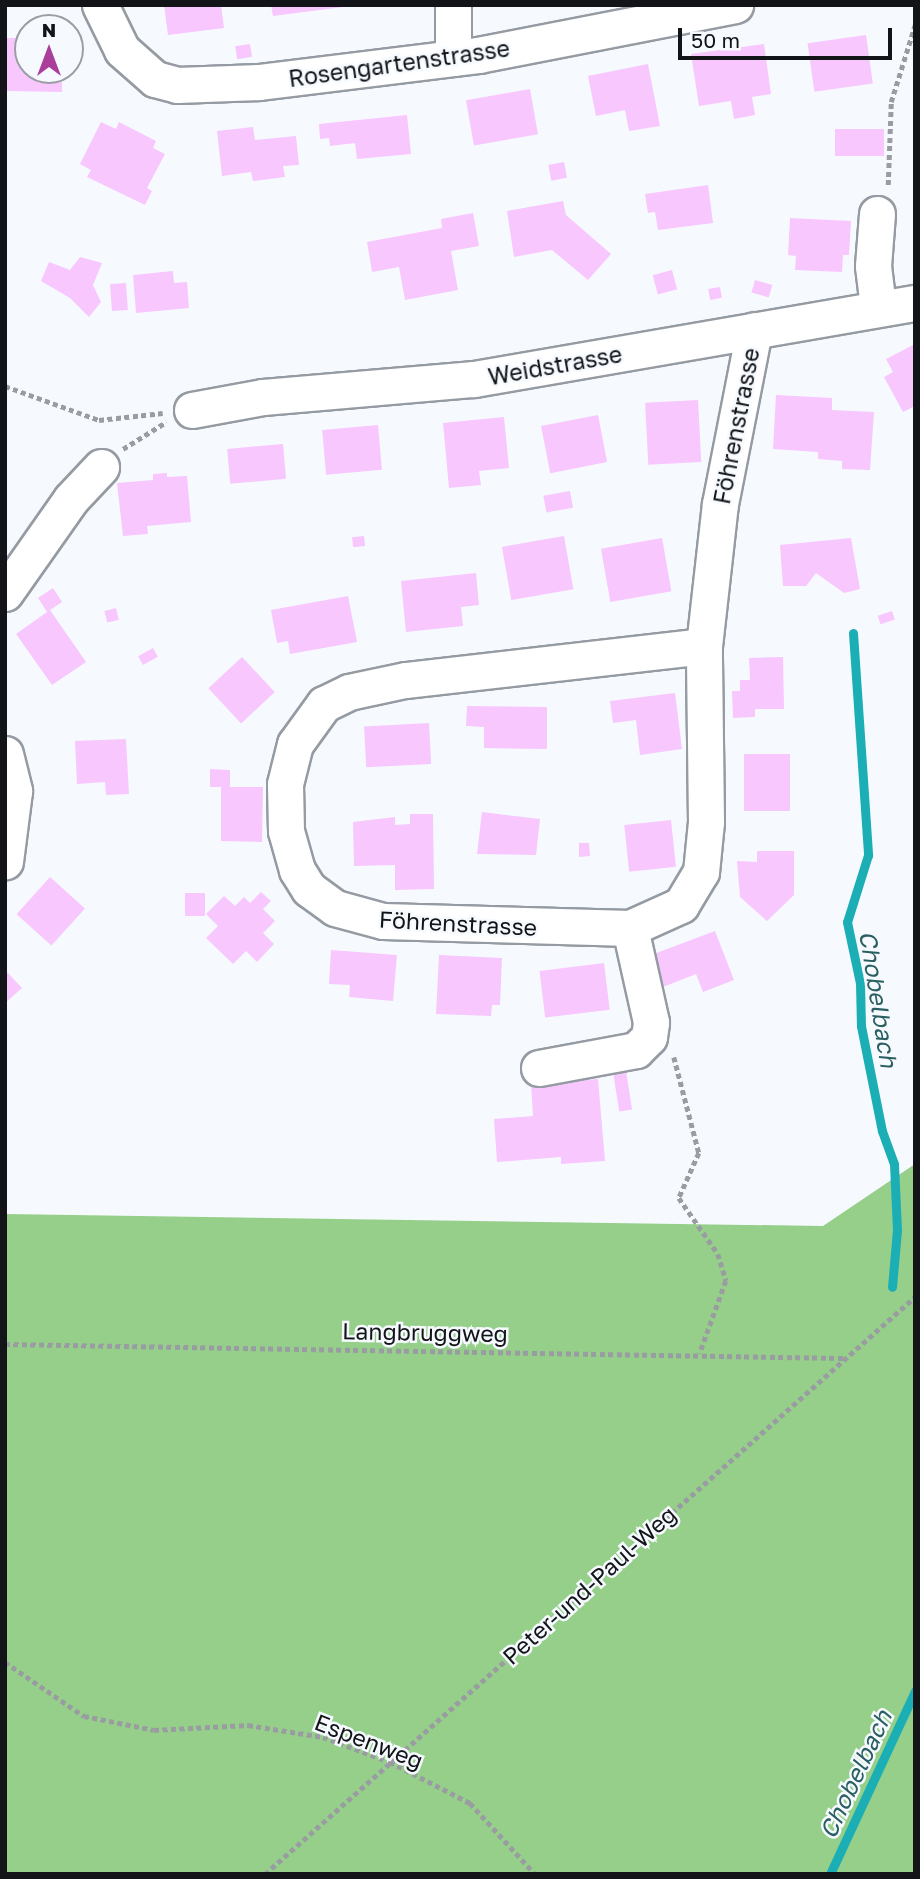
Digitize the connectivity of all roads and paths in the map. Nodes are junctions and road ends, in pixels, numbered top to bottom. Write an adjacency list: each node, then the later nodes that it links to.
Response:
1 (100, 5): 6 (street, Rosengartenstrasse)
2 (453, 5): 6 (street)
3 (735, 5): 4 (street, Rosengartenstrasse)
4 (647, 14): 6 (street, Rosengartenstrasse)
5 (915, 25): 7 (path)
6 (453, 58)
7 (877, 214): 9 (street)
8 (915, 303): 9 (street, Weidstrasse)
9 (878, 307): 10 (street, Weidstrasse)
10 (754, 330): 12 (street, Weidstrasse); 15 (street, Föhrenstrasse)
11 (5, 386): 12 (path)
12 (192, 411): 13 (path)
13 (101, 467): 14 (street)
14 (5, 593)
15 (704, 646): 18 (street, Föhrenstrasse); 18 (street, Föhrenstrasse)
16 (5, 754): 17 (street)
17 (5, 861)
18 (630, 928): 19 (street)
19 (651, 1022): 20 (street); 23 (path)
20 (539, 1068)
21 (915, 1297): 24 (path, Peter-und-Paul-Weg)
22 (5, 1344): 23 (path, Langbruggweg)
23 (700, 1353): 24 (path, Langbruggweg)
24 (844, 1358): 26 (path, Peter-und-Paul-Weg)
25 (5, 1661): 26 (path, Espenweg)
26 (390, 1762): 27 (path, Peter-und-Paul-Weg); 28 (path, Espenweg)
27 (265, 1874)
28 (535, 1874)

